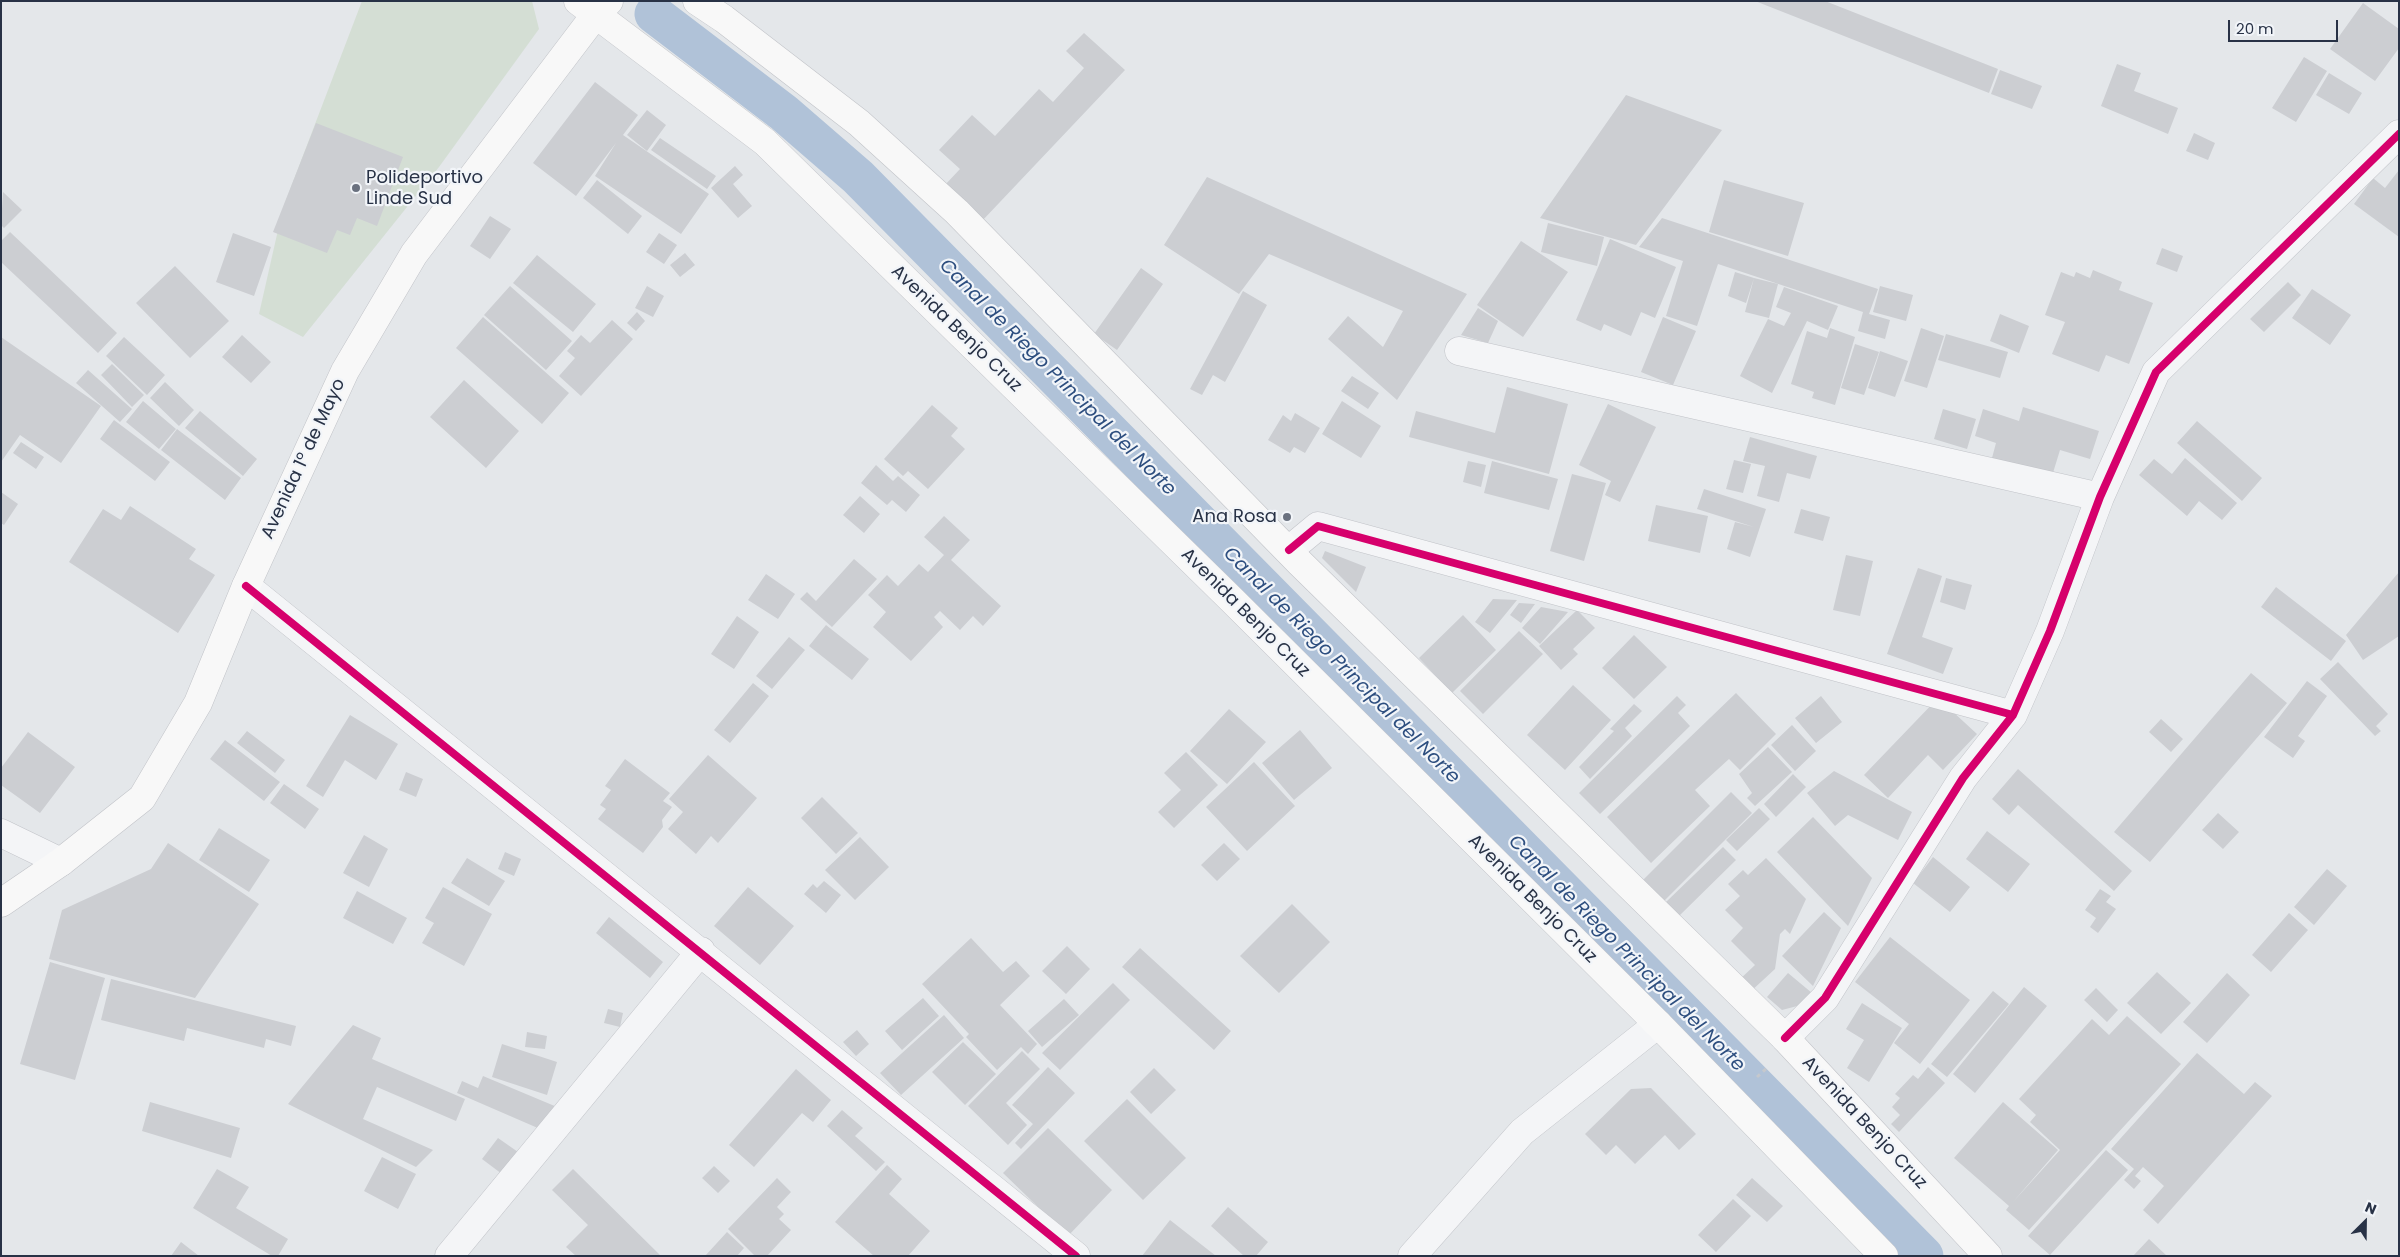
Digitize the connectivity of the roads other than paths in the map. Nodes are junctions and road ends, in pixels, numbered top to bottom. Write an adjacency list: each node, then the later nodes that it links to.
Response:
1 (697, 1): 6 (main road, Avenida Benjo Cruz)
2 (594, 5): 7 (main road, Avenida 1º de Mayo); 13 (main road, Avenida Benjo Cruz)
3 (2399, 134): 5 (street)
4 (1459, 351): 5 (street)
5 (2100, 498): 8 (street)
6 (1288, 550): 8 (street); 14 (main road, Avenida Benjo Cruz)
7 (246, 586): 10 (main road, Avenida 1º de Mayo); 12 (street)
8 (2013, 715): 14 (street)
9 (1, 833): 10 (street)
10 (61, 862): 11 (main road, Avenida 1º de Mayo)
11 (1, 903)
12 (701, 951): 15 (street); 16 (street)
13 (1658, 1024): 17 (street); 18 (main road, Avenida Benjo Cruz)
14 (1786, 1038): 19 (main road, Avenida Benjo Cruz)
15 (448, 1256)
16 (1076, 1256)
17 (1412, 1256)
18 (1884, 1256)
19 (1988, 1256)

